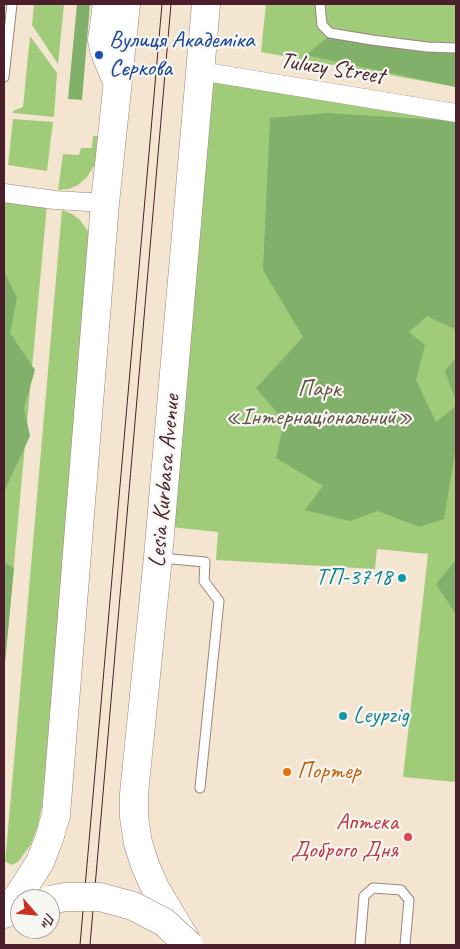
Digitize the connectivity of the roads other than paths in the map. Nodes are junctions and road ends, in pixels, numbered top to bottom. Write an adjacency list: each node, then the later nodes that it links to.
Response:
1 (12, 4): 8 (lane)
2 (108, 4): 9 (main road)
3 (126, 4): 9 (main road)
4 (206, 4): 7 (main road, Lesia Kurbasa Avenue)
5 (320, 4): 6 (lane)
6 (456, 48)
7 (200, 71): 10 (street, Tuluzy Street); 13 (main road, Lesia Kurbasa Avenue)
8 (4, 77)
9 (116, 99): 12 (main road)
10 (456, 113)
11 (4, 192): 12 (street)
12 (105, 203): 16 (main road)
13 (158, 557): 14 (lane); 17 (main road, Lesia Kurbasa Avenue)
14 (200, 788)
15 (60, 898): 17 (main road, bridge)
16 (4, 916)
17 (189, 945)
18 (360, 945): 19 (lane)
19 (405, 945)

